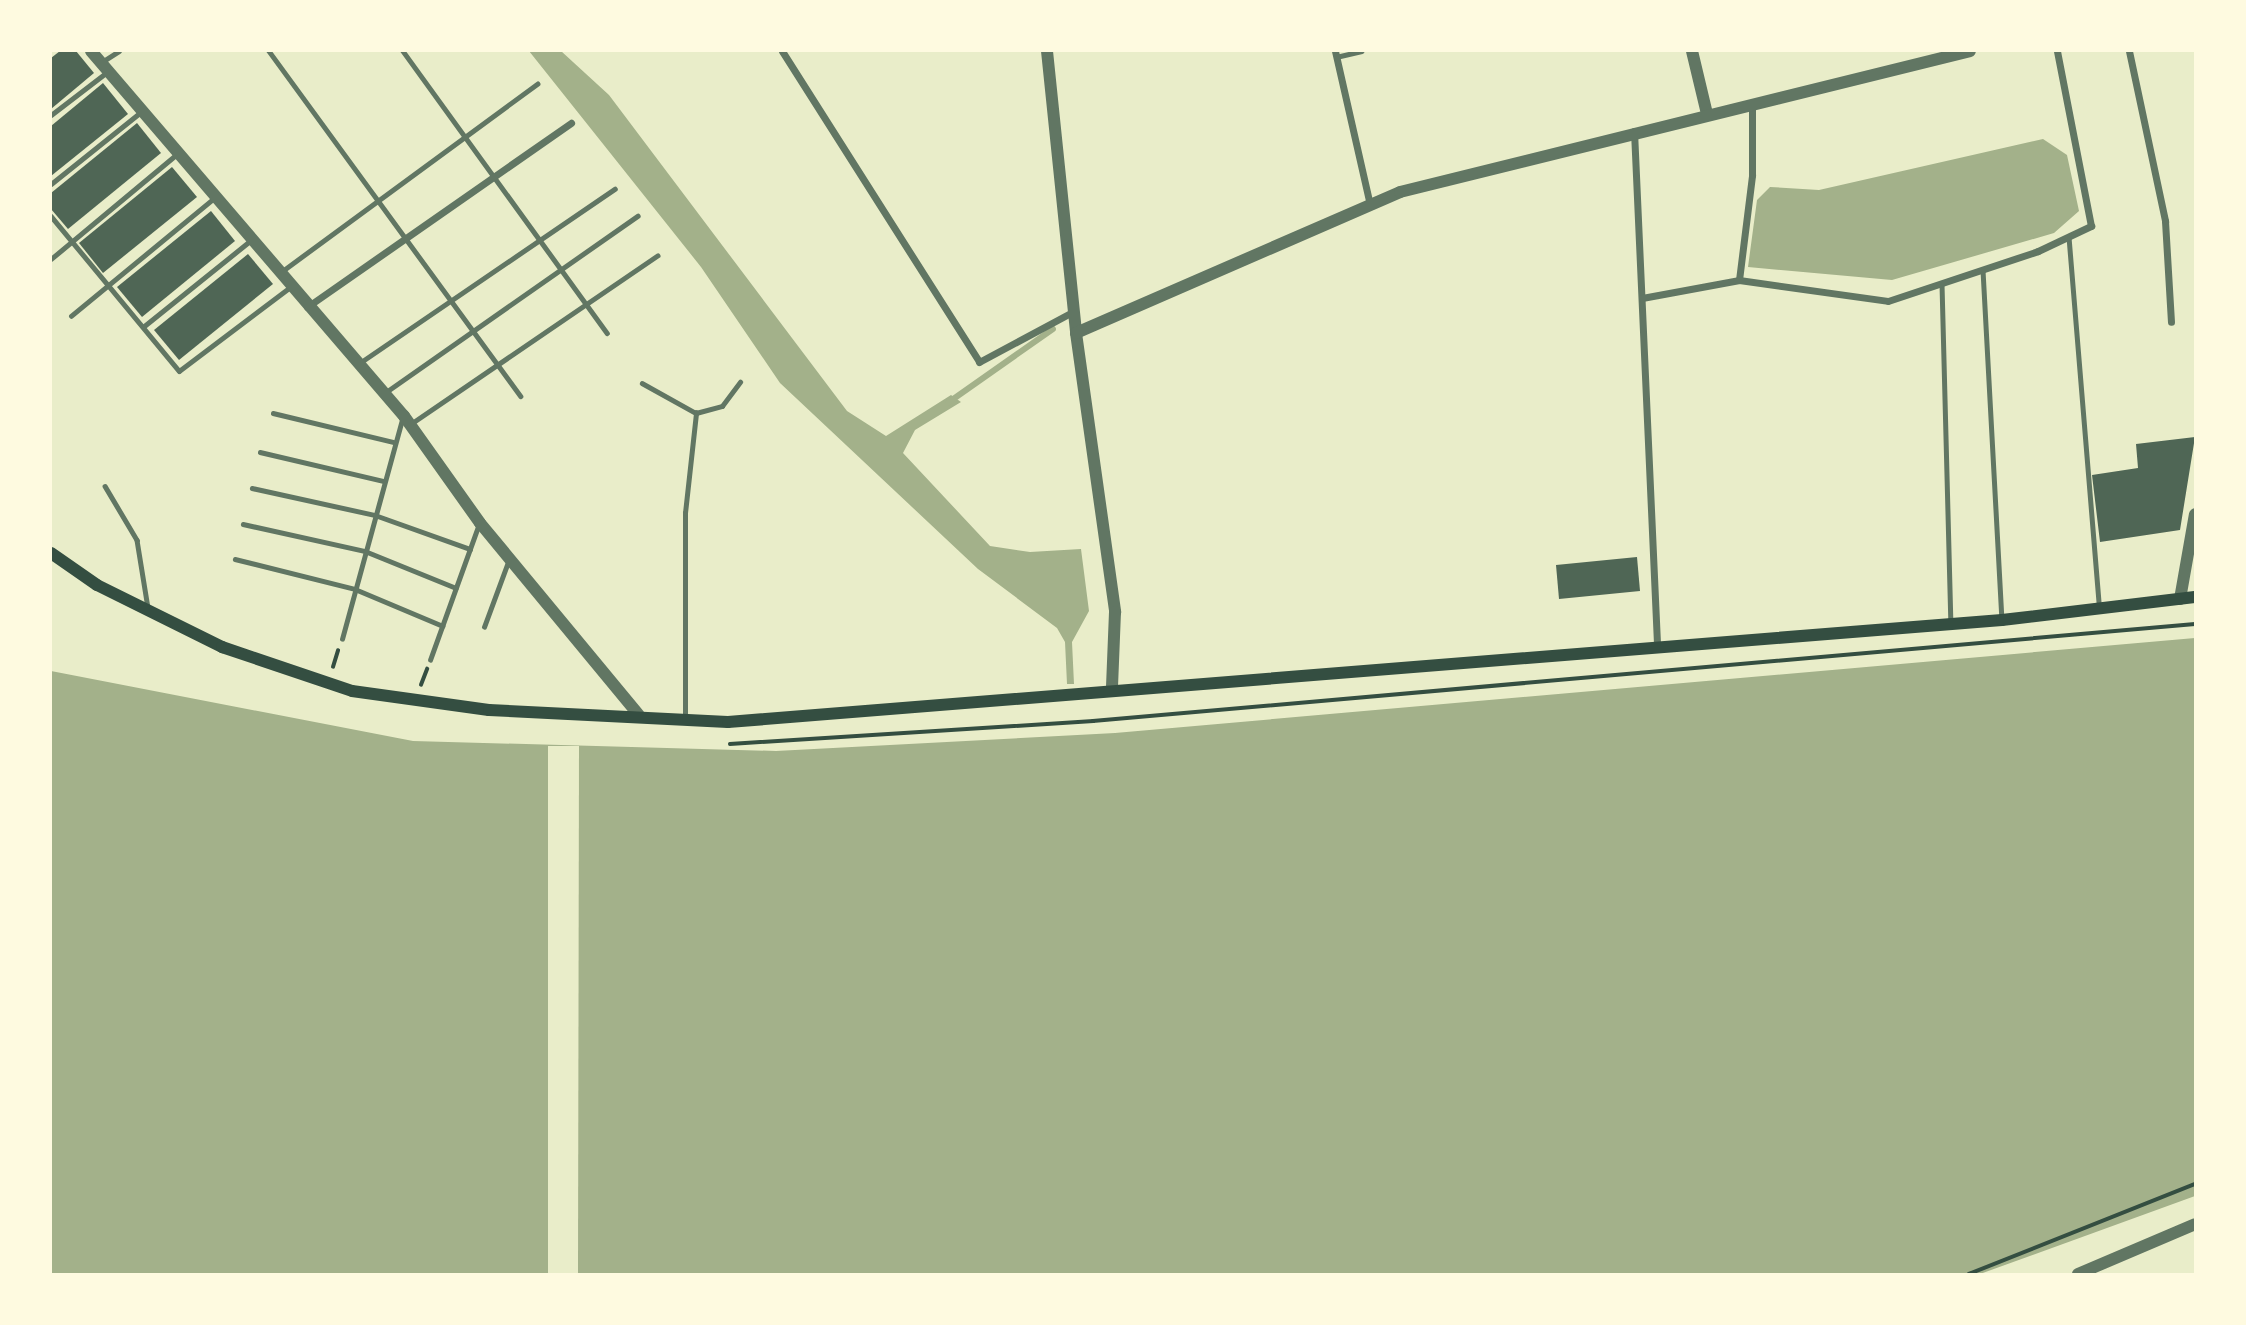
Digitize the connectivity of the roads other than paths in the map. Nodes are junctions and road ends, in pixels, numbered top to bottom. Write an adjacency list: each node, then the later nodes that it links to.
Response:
1 (91, 51): 13 (street)
2 (119, 51): 13 (lane)
3 (269, 51): 27 (lane)
4 (403, 51): 21 (lane)
5 (782, 51): 49 (street)
6 (1047, 51): 49 (street)
7 (1361, 51): 12 (lane)
8 (1692, 51): 17 (street)
9 (1970, 51): 15 (street)
10 (2057, 51): 31 (street)
11 (2129, 51): 51 (street)
12 (1336, 54): 28 (street)
13 (104, 67): 16 (street); 18 (lane)
14 (537, 84): 21 (lane)
15 (1752, 103): 17 (street); 41 (street)
16 (141, 111): 22 (street); 24 (lane)
17 (1707, 114): 20 (street)
18 (51, 116)
19 (571, 123): 23 (street)
20 (1634, 130): 28 (street); 45 (street)
21 (465, 136): 23 (lane); 27 (lane)
22 (177, 154): 26 (street); 35 (lane)
23 (494, 177): 32 (street); 33 (lane)
24 (51, 184)
25 (615, 189): 33 (lane)
26 (214, 198): 34 (street); 43 (lane)
27 (378, 200): 32 (lane); 40 (lane)
28 (1370, 206): 55 (street)
29 (51, 216): 35 (lane)
30 (637, 216): 38 (lane)
31 (2069, 236): 39 (street); 84 (lane)
32 (405, 238): 46 (lane); 48 (street)
33 (540, 240): 38 (lane); 46 (lane)
34 (250, 241): 40 (street); 52 (lane)
35 (72, 242): 37 (lane); 43 (lane)
36 (657, 256): 47 (lane)
37 (51, 259)
38 (560, 268): 47 (lane); 53 (lane)
39 (1983, 270): 42 (street); 85 (lane)
40 (278, 274): 44 (street)
41 (1739, 280): 42 (street); 45 (street)
42 (1942, 283): 86 (lane)
43 (107, 284): 50 (lane); 52 (lane)
44 (289, 288): 48 (street); 52 (lane)
45 (1642, 298): 90 (street)
46 (451, 300): 53 (lane); 57 (lane)
47 (586, 304): 54 (lane); 56 (lane)
48 (306, 308): 57 (street)
49 (1074, 311): 55 (street)
50 (71, 316)
51 (2171, 322)
52 (143, 327)
53 (473, 330): 56 (lane); 60 (lane)
54 (607, 333)
55 (1076, 334): 92 (street)
56 (498, 364): 61 (lane); 64 (lane)
57 (357, 365): 60 (street)
58 (740, 382): 63 (lane)
59 (642, 383): 63 (lane)
60 (384, 394): 64 (street)
61 (521, 396)
62 (272, 413): 65 (lane)
63 (696, 413): 94 (lane)
64 (407, 420): 65 (lane); 72 (street)
65 (394, 442): 67 (lane)
66 (260, 452): 67 (lane)
67 (384, 481): 71 (lane)
68 (105, 486): 83 (lane)
69 (252, 488): 71 (lane)
70 (2195, 514): 82 (street)
71 (375, 516): 74 (lane); 75 (lane)
72 (480, 523): 74 (lane); 77 (street)
73 (243, 524): 75 (lane)
74 (470, 549): 79 (lane)
75 (365, 551): 79 (lane); 80 (lane)
76 (51, 553): 83 (main road)
77 (510, 558): 88 (lane); 93 (street)
78 (235, 559): 80 (lane)
79 (456, 588): 87 (lane)
80 (355, 589): 87 (lane); 89 (lane)
81 (2195, 597): 82 (main road)
82 (2180, 599): 84 (main road)
83 (148, 609): 93 (main road)
84 (2100, 610): 85 (main road)
85 (2002, 620): 86 (main road)
86 (1951, 623): 90 (main road)
87 (443, 626): 91 (lane)
88 (484, 627)
89 (342, 639)
90 (1657, 644): 92 (main road)
91 (430, 660)
92 (1112, 687): 94 (main road)
93 (639, 715): 94 (main road)
94 (685, 718)
95 (2195, 1224): 96 (street)
96 (2078, 1274)

